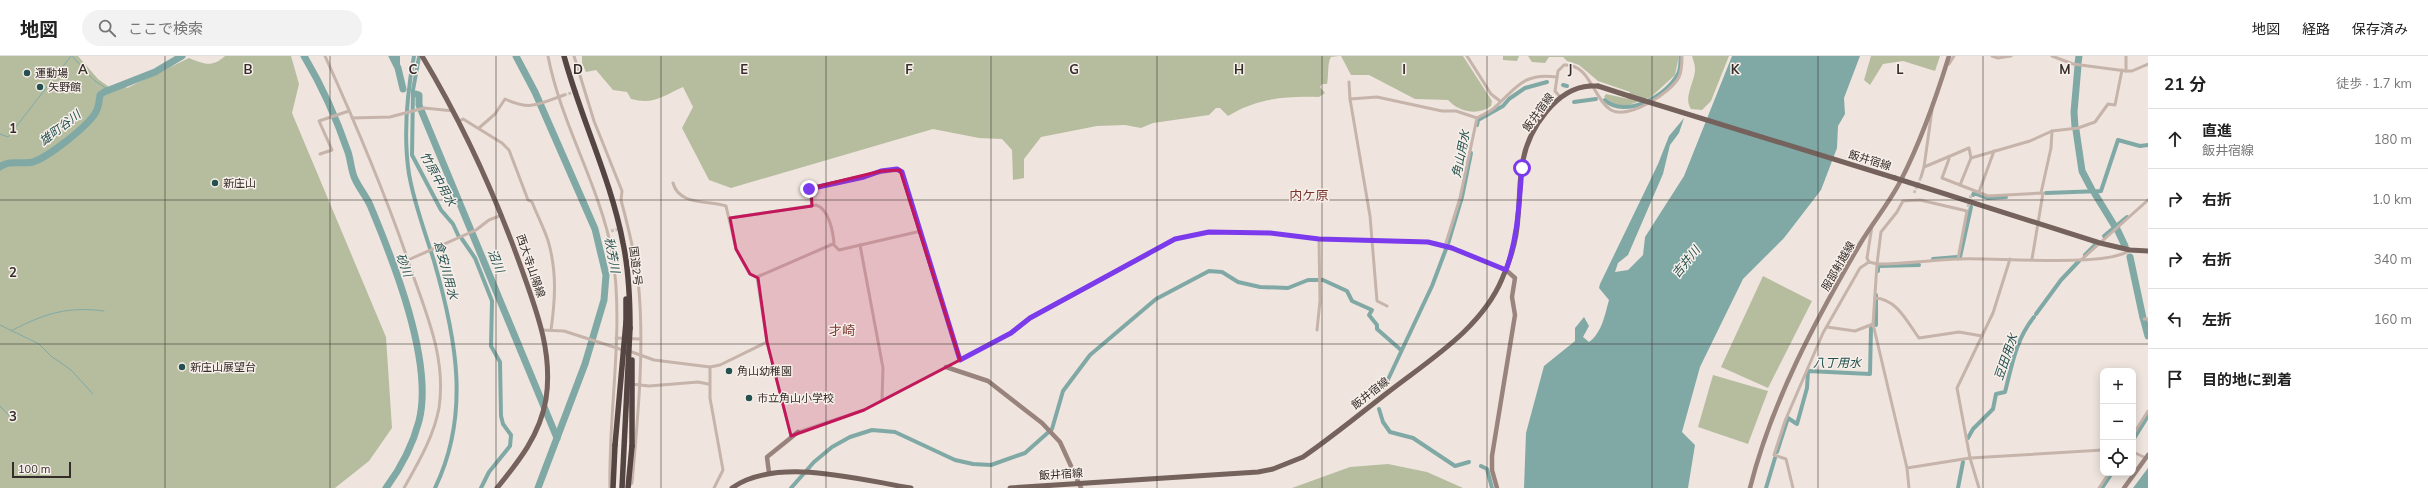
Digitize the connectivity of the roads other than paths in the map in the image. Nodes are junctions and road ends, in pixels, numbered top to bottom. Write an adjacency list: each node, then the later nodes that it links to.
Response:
1 (324, 56): 28 (street)
2 (422, 56): 29 (main road, 西大寺山陽線)
3 (548, 56): 23 (street)
4 (564, 56): 75 (highway, 国道2号)
5 (574, 56): 20 (street)
6 (1467, 56): 26 (street)
7 (1682, 56): 18 (street)
8 (1949, 56): 16 (street, 服部射越線)
9 (1954, 56): 16 (street)
10 (1992, 56): 11 (street)
11 (2011, 56)
12 (2052, 56): 14 (street)
13 (2126, 56): 17 (street)
14 (2062, 58): 17 (street)
15 (2148, 64): 17 (street)
16 (1946, 65): 27 (street, 服部射越線)
17 (2124, 71): 34 (street)
18 (1557, 77): 24 (street); 26 (street)
19 (1349, 82): 25 (street)
20 (584, 90): 21 (street); 84 (street)
21 (578, 91)
22 (564, 95): 23 (street)
23 (558, 97): 33 (street); 83 (street)
24 (1560, 97): 41 (main road, 飯井宿線, bridge); 71 (main road, 飯井宿線)
25 (1350, 99): 31 (street); 56 (street)
26 (1500, 101): 31 (street)
27 (1931, 107): 39 (street); 41 (street, 服部射越線)
28 (348, 111): 30 (street); 36 (street)
29 (454, 111): 30 (street); 32 (main road, 西大寺山陽線)
30 (352, 118): 68 (street)
31 (1477, 118): 60 (street)
32 (459, 121): 33 (street); 50 (main road, 西大寺山陽線)
33 (479, 128): 79 (street)
34 (2052, 131): 35 (street); 46 (street)
35 (1994, 151): 38 (street); 45 (street)
36 (320, 154)
37 (1948, 157): 38 (street); 39 (street); 43 (street)
38 (1971, 158): 43 (street)
39 (1924, 167): 40 (street)
40 (1921, 177)
41 (1901, 180): 52 (street, 服部射越線); 53 (main road, 飯井宿線)
42 (673, 184): 51 (street)
43 (1960, 185): 44 (street)
44 (1974, 190): 45 (street); 47 (street)
45 (1979, 192): 46 (street)
46 (2041, 193): 53 (street)
47 (1971, 195)
48 (2148, 200): 57 (street)
49 (812, 205): 51 (street); 54 (street); 58 (street)
50 (502, 215): 68 (street); 78 (main road, 西大寺山陽線)
51 (730, 218): 72 (street)
52 (1873, 222): 69 (street); 118 (street, 服部射越線)
53 (2038, 224): 57 (main road, 飯井宿線); 66 (street)
54 (921, 231): 59 (street); 88 (street)
55 (1319, 239): 56 (street); 63 (street); 80 (street)
56 (1372, 241): 60 (street); 74 (street)
57 (2100, 243): 61 (main road, 飯井宿線); 67 (street)
58 (834, 244): 59 (street); 72 (street)
59 (860, 245): 94 (street)
60 (1445, 246): 71 (street)
61 (2130, 250): 62 (main road, 飯井宿線); 67 (street)
62 (2148, 251)
63 (1148, 254): 81 (street)
64 (1958, 259): 65 (street); 70 (street); 70 (street)
65 (2010, 259): 66 (street); 82 (street)
66 (2032, 259): 67 (street)
67 (2082, 259)
68 (408, 260): 110 (street)
69 (1869, 262): 70 (street); 77 (street)
70 (1876, 264): 73 (street)
71 (1506, 270): 108 (main road, 飯井宿線); 117 (street)
72 (757, 277): 85 (street)
73 (1875, 298): 76 (street); 82 (street)
74 (1387, 306)
75 (629, 324): 109 (highway, bridge); 109 (highway, bridge); 112 (highway, bridge)
76 (1873, 324): 77 (street); 105 (street)
77 (1827, 327): 119 (street)
78 (542, 330): 79 (street); 111 (main road, 西大寺山陽線)
79 (551, 330): 86 (street)
80 (1317, 330)
81 (1011, 333): 88 (street)
82 (1982, 336): 104 (street)
83 (616, 338): 84 (street); 86 (street)
84 (639, 339): 87 (street)
85 (767, 342): 89 (street); 100 (street)
86 (616, 348): 87 (street); 91 (street)
87 (640, 354): 89 (street); 92 (street)
88 (960, 360): 90 (street)
89 (710, 367): 93 (street)
90 (946, 367): 94 (street); 108 (street)
91 (615, 383): 92 (street); 96 (street)
92 (638, 384): 93 (street); 97 (street)
93 (708, 384): 113 (street)
94 (882, 400): 99 (street)
95 (2148, 411): 98 (street)
96 (613, 427): 97 (street); 112 (street)
97 (636, 428): 109 (street)
98 (2136, 430)
99 (798, 432): 100 (street)
100 (791, 436): 106 (street)
101 (2100, 450): 104 (street)
102 (2136, 453): 103 (street)
103 (2147, 456): 123 (street)
104 (1970, 458): 105 (street); 121 (street)
105 (1907, 468): 120 (street)
106 (768, 473): 114 (main road); 115 (main road)
107 (2107, 476): 122 (street)
108 (1079, 486): 116 (main road, 飯井宿線)
109 (626, 487)
110 (404, 488)
111 (497, 488)
112 (612, 488)
113 (714, 488)
114 (732, 488)
115 (911, 488)
116 (1010, 488)
117 (1497, 488)
118 (1750, 488)
119 (1793, 488)
120 (1909, 488)
121 (1979, 488)
122 (2099, 488)
123 (2124, 488)

